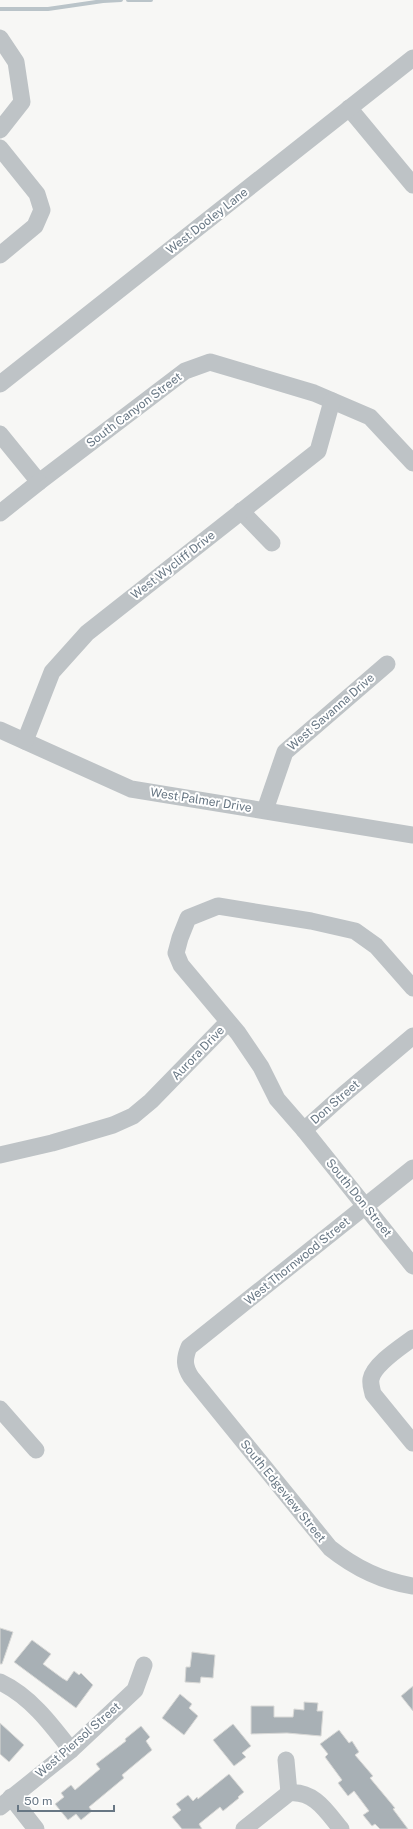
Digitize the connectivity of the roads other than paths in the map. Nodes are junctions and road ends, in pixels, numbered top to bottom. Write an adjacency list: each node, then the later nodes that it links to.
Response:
1 (0, 38): 4 (street)
2 (413, 58): 3 (street, West Dooley Lane)
3 (350, 108): 6 (street); 8 (street, West Dooley Lane)
4 (0, 130)
5 (0, 148): 7 (street)
6 (413, 185)
7 (0, 255)
8 (0, 384)
9 (332, 401): 11 (street, South Canyon Street); 12 (street, South Canyon Street); 13 (street, West Wycliff Drive)
10 (0, 434): 12 (street)
11 (413, 463)
12 (39, 482): 14 (street)
13 (241, 511): 15 (street); 18 (street, West Wycliff Drive)
14 (0, 513)
15 (272, 543)
16 (387, 664): 19 (street, West Savanna Drive)
17 (0, 730): 18 (street, West Palmer Drive)
18 (25, 741): 19 (street, West Palmer Drive)
19 (266, 810): 20 (street, West Palmer Drive)
20 (413, 835)
21 (413, 988): 22 (street, Aurora Drive)
22 (228, 1022): 24 (street, Don Street); 25 (street, Aurora Drive)
23 (413, 1036): 24 (street, Don Street)
24 (304, 1130): 27 (street, South Don Street)
25 (0, 1155)
26 (413, 1168): 27 (street, West Thornwood Street)
27 (365, 1207): 28 (street, South Don Street); 30 (street, West Thornwood Street)
28 (413, 1266)
29 (413, 1338): 32 (street)
30 (185, 1357): 34 (street, South Edgeview Street)
31 (0, 1409): 33 (street)
32 (413, 1443)
33 (36, 1450)
34 (413, 1586)
35 (144, 1665): 37 (street, West Piersol Street)
36 (0, 1682): 37 (street)
37 (71, 1750): 40 (street, West Piersol Street)
38 (286, 1760): 39 (street)
39 (290, 1793): 42 (street); 43 (street)
40 (6, 1802): 41 (street)
41 (36, 1829)
42 (244, 1829)
43 (340, 1829)

